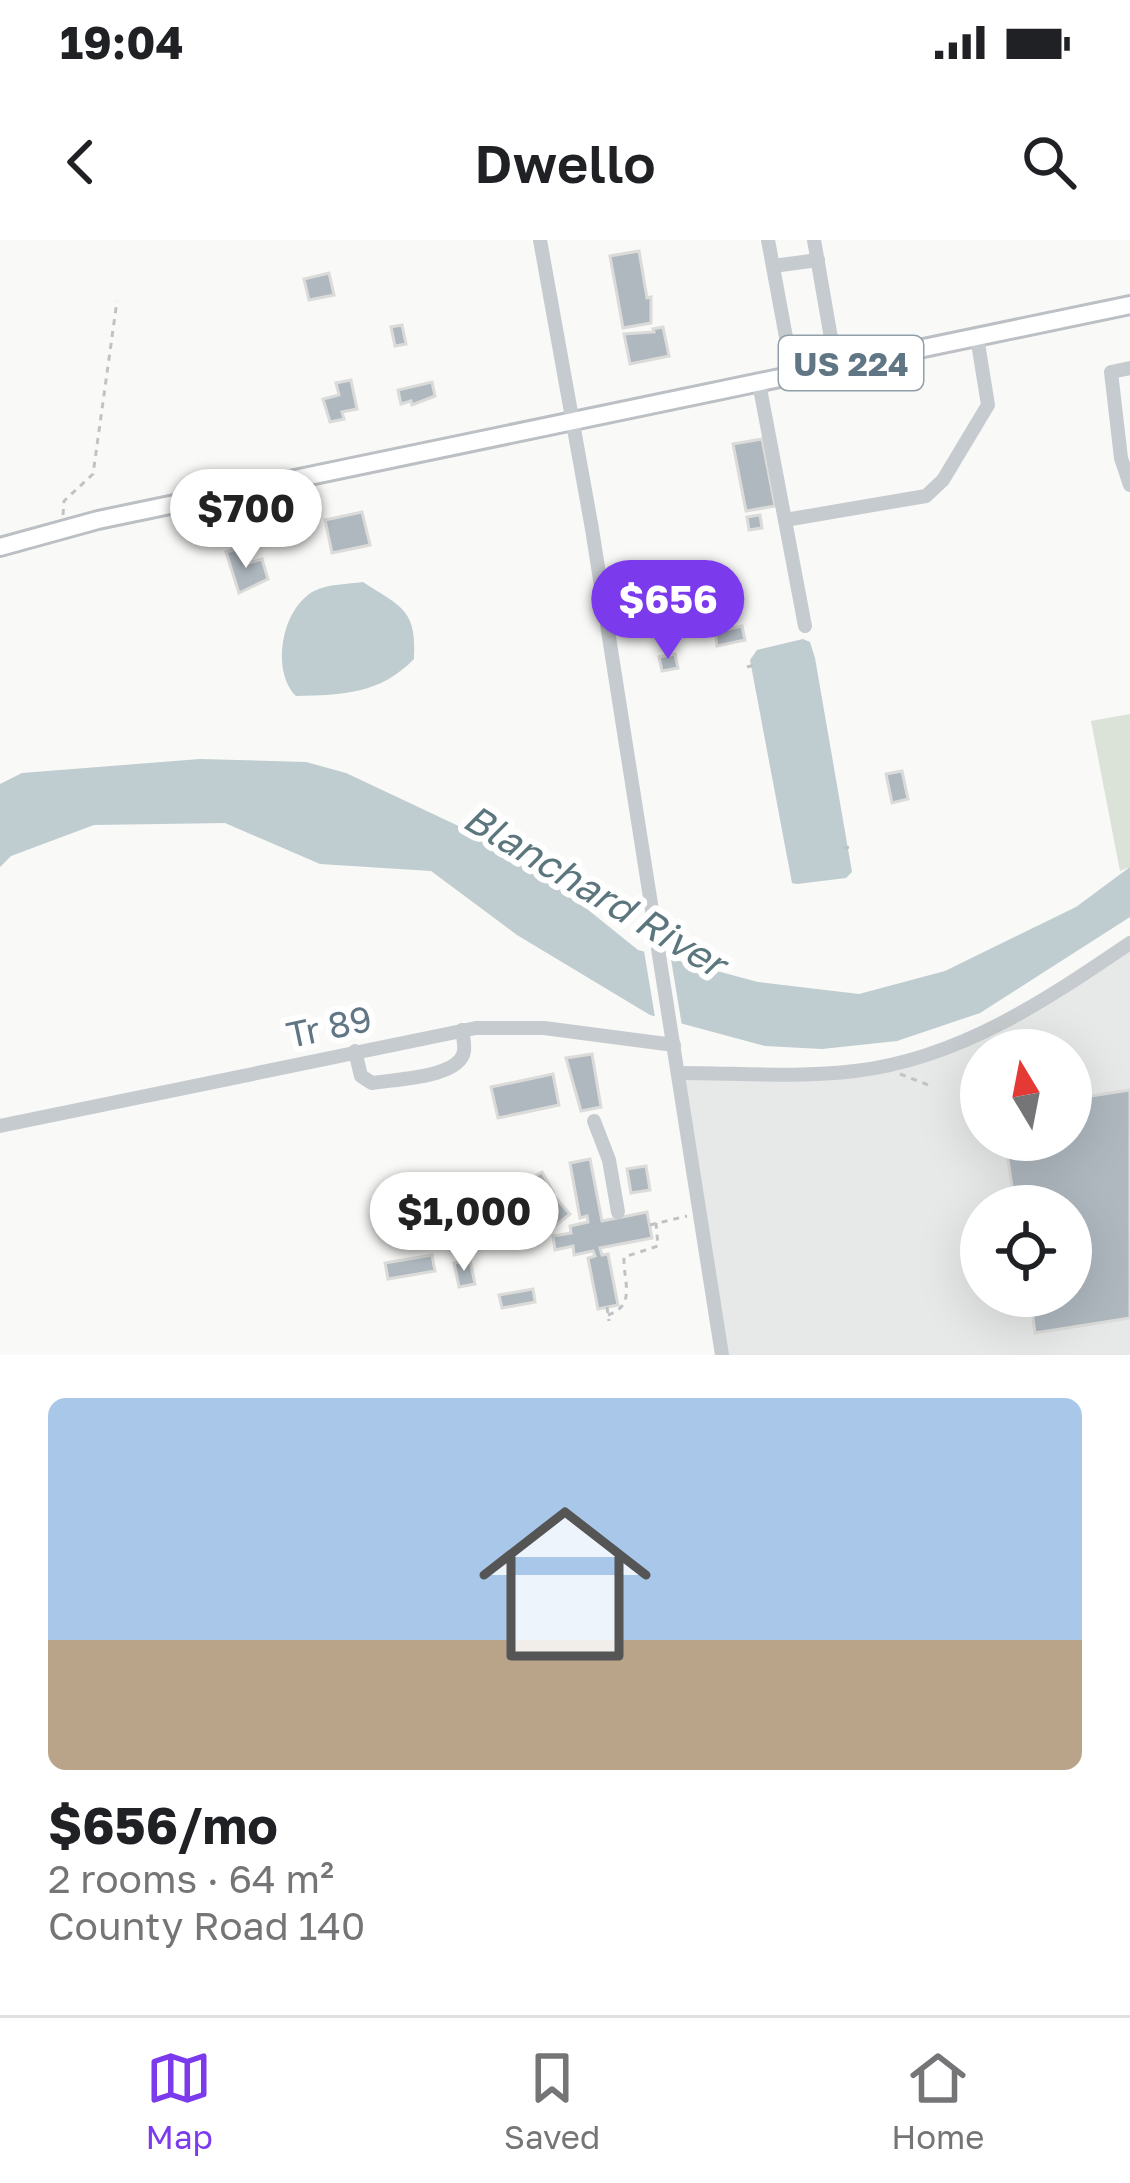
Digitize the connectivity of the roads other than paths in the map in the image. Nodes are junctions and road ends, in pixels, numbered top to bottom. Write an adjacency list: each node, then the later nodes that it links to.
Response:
1 (540, 240): 12 (street)
2 (768, 240): 5 (street)
3 (814, 240): 4 (street)
4 (818, 260): 5 (street); 8 (street)
5 (773, 266): 10 (street)
6 (1130, 305): 7 (main road, US 224)
7 (976, 337): 10 (main road, US 224); 14 (street)
8 (832, 338)
9 (1130, 368): 13 (street)
10 (793, 375): 11 (main road, US 224)
11 (760, 382): 12 (main road, US 224); 14 (street)
12 (572, 422): 15 (main road, US 224); 19 (street)
13 (1130, 485)
14 (785, 520): 16 (street)
15 (0, 547)
16 (806, 626)
17 (1130, 943): 21 (street)
18 (462, 1030): 19 (street, Tr 89); 20 (street, Tr 89); 20 (street)
19 (673, 1039): 21 (street)
20 (355, 1051): 23 (street, Tr 89)
21 (679, 1073): 25 (street)
22 (594, 1121): 24 (street)
23 (0, 1126)
24 (618, 1212)
25 (722, 1355)

